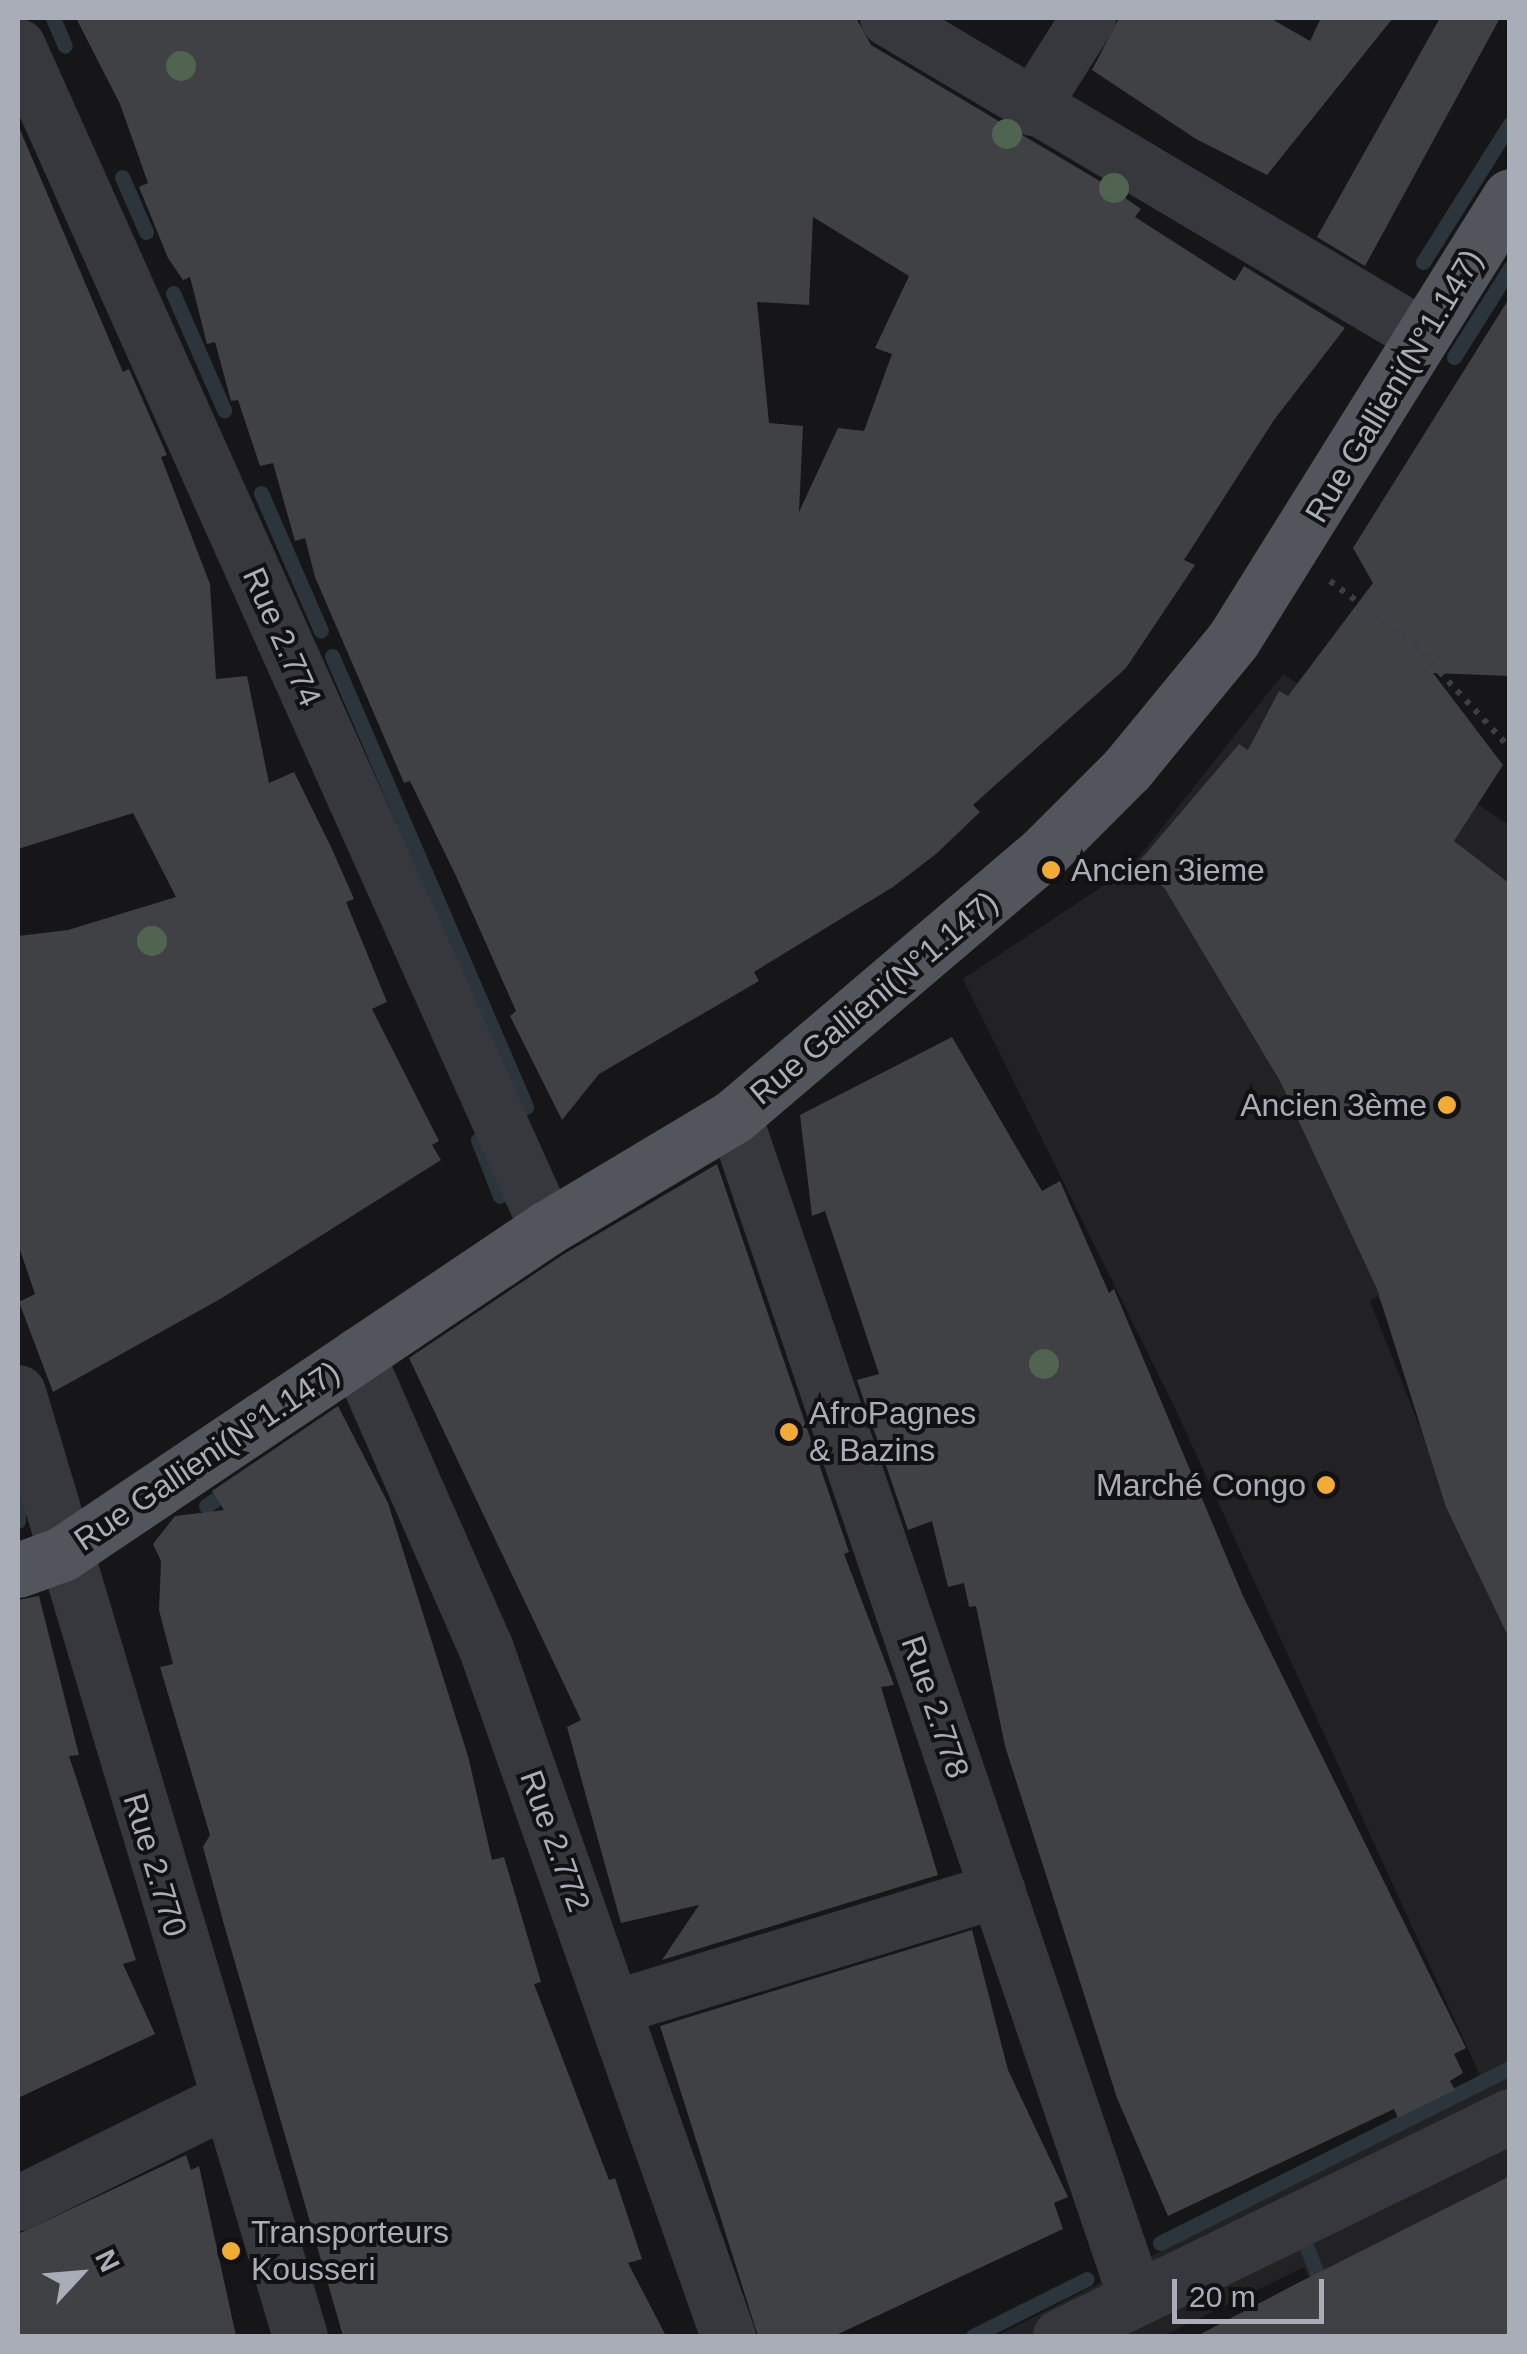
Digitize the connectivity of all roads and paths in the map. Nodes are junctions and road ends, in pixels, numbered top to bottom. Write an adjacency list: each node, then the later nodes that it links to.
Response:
1 (886, 18): 4 (street)
2 (1088, 18): 4 (street)
3 (18, 46): 10 (street, Rue 2.774)
4 (1031, 108): 6 (street)
5 (1510, 196): 6 (main road, Rue Gallieni(N°1.147))
6 (1423, 336): 7 (main road, Rue Gallieni(N°1.147))
7 (1292, 555): 8 (path); 9 (main road, Rue Gallieni(N°1.147))
8 (1510, 748)
9 (734, 1116): 10 (main road, Rue Gallieni(N°1.147)); 14 (street, Rue 2.778)
10 (547, 1228): 11 (main road, Rue Gallieni(N°1.147))
11 (357, 1355): 13 (main road, Rue Gallieni(N°1.147)); 15 (street, Rue 2.772)
12 (18, 1392): 13 (street, Rue 2.770)
13 (40, 1562): 16 (street, Rue 2.770)
14 (997, 1890): 15 (street); 19 (street, Rue 2.778)
15 (615, 2007): 21 (street, Rue 2.772)
16 (226, 2100): 18 (street); 20 (street, Rue 2.770)
17 (1510, 2116): 19 (street)
18 (18, 2203)
19 (1136, 2299): 22 (street)
20 (300, 2336)
21 (728, 2336)
22 (1060, 2336)

